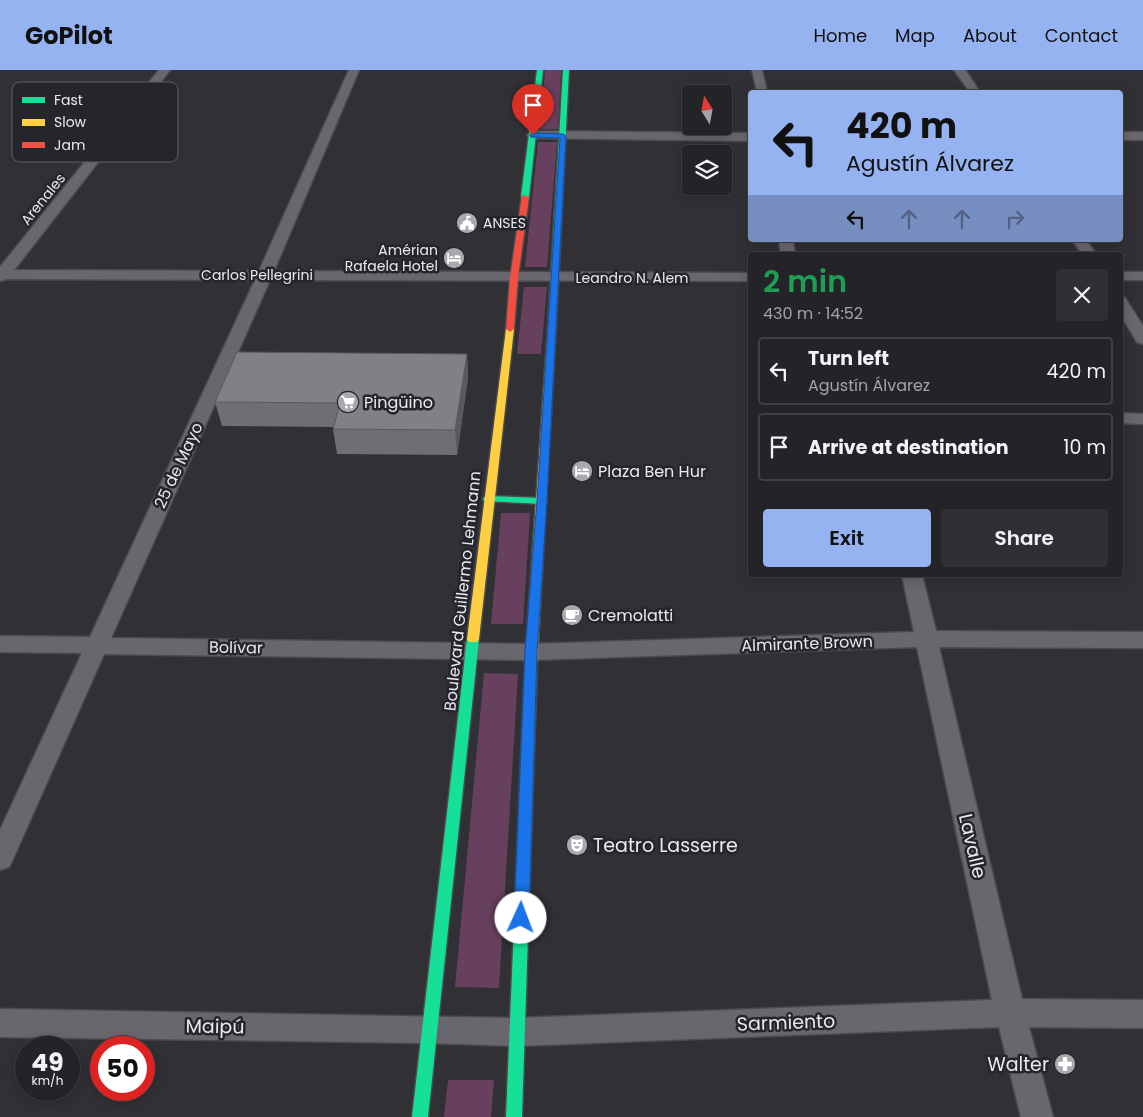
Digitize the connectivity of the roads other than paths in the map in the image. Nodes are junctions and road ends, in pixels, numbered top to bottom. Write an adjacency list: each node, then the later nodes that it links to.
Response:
1 (165, 70): 7 (street, Arenales)
2 (354, 70): 17 (street, 25 de Mayo)
3 (540, 70): 10 (main road, Boulevard Guillermo Lehmann)
4 (566, 70): 11 (main road)
5 (757, 70): 8 (street)
6 (959, 70): 9 (street)
7 (155, 82)
8 (762, 90)
9 (974, 90)
10 (533, 135): 11 (street); 21 (main road, Boulevard Guillermo Lehmann)
11 (563, 136): 14 (street); 22 (main road)
12 (1123, 136): 13 (street)
13 (1143, 136)
14 (748, 137)
15 (91, 162): 16 (street, Arenales)
16 (1, 275): 17 (street, Carlos Pellegrini)
17 (265, 275): 21 (street, Carlos Pellegrini); 37 (street, 25 de Mayo)
18 (1123, 276): 19 (street)
19 (1143, 276)
20 (748, 277): 22 (street, Leandro N. Alem)
21 (514, 278): 22 (street, Leandro N. Alem); 25 (main road, Boulevard Guillermo Lehmann)
22 (554, 278): 28 (main road)
23 (1123, 307): 24 (street)
24 (1143, 339)
25 (506, 362): 26 (main road); 31 (main road, Boulevard Guillermo Lehmann)
26 (521, 362)
27 (536, 362): 28 (main road)
28 (550, 362): 32 (main road)
29 (1123, 418): 30 (street)
30 (1143, 418)
31 (488, 498): 32 (main road); 38 (main road, Boulevard Guillermo Lehmann)
32 (542, 500): 39 (main road)
33 (912, 577): 34 (street, Lavalle)
34 (926, 639): 35 (street, Almirante Brown); 39 (street, Almirante Brown); 41 (street, Lavalle)
35 (1143, 640)
36 (0, 644): 37 (street, Bolívar)
37 (96, 644): 38 (street, Bolívar); 40 (street, 25 de Mayo)
38 (472, 652): 39 (street, Almirante Brown); 44 (main road, Boulevard Guillermo Lehmann)
39 (531, 652): 45 (main road)
40 (0, 859)
41 (1010, 1014): 42 (street, Sarmiento); 45 (street, Sarmiento); 48 (street, Lavalle)
42 (1143, 1014)
43 (0, 1023): 44 (street, Maipú)
44 (430, 1029): 45 (street, Sarmiento); 46 (main road, Boulevard Guillermo Lehmann)
45 (517, 1032): 47 (main road)
46 (420, 1117)
47 (514, 1117)
48 (1037, 1117)

